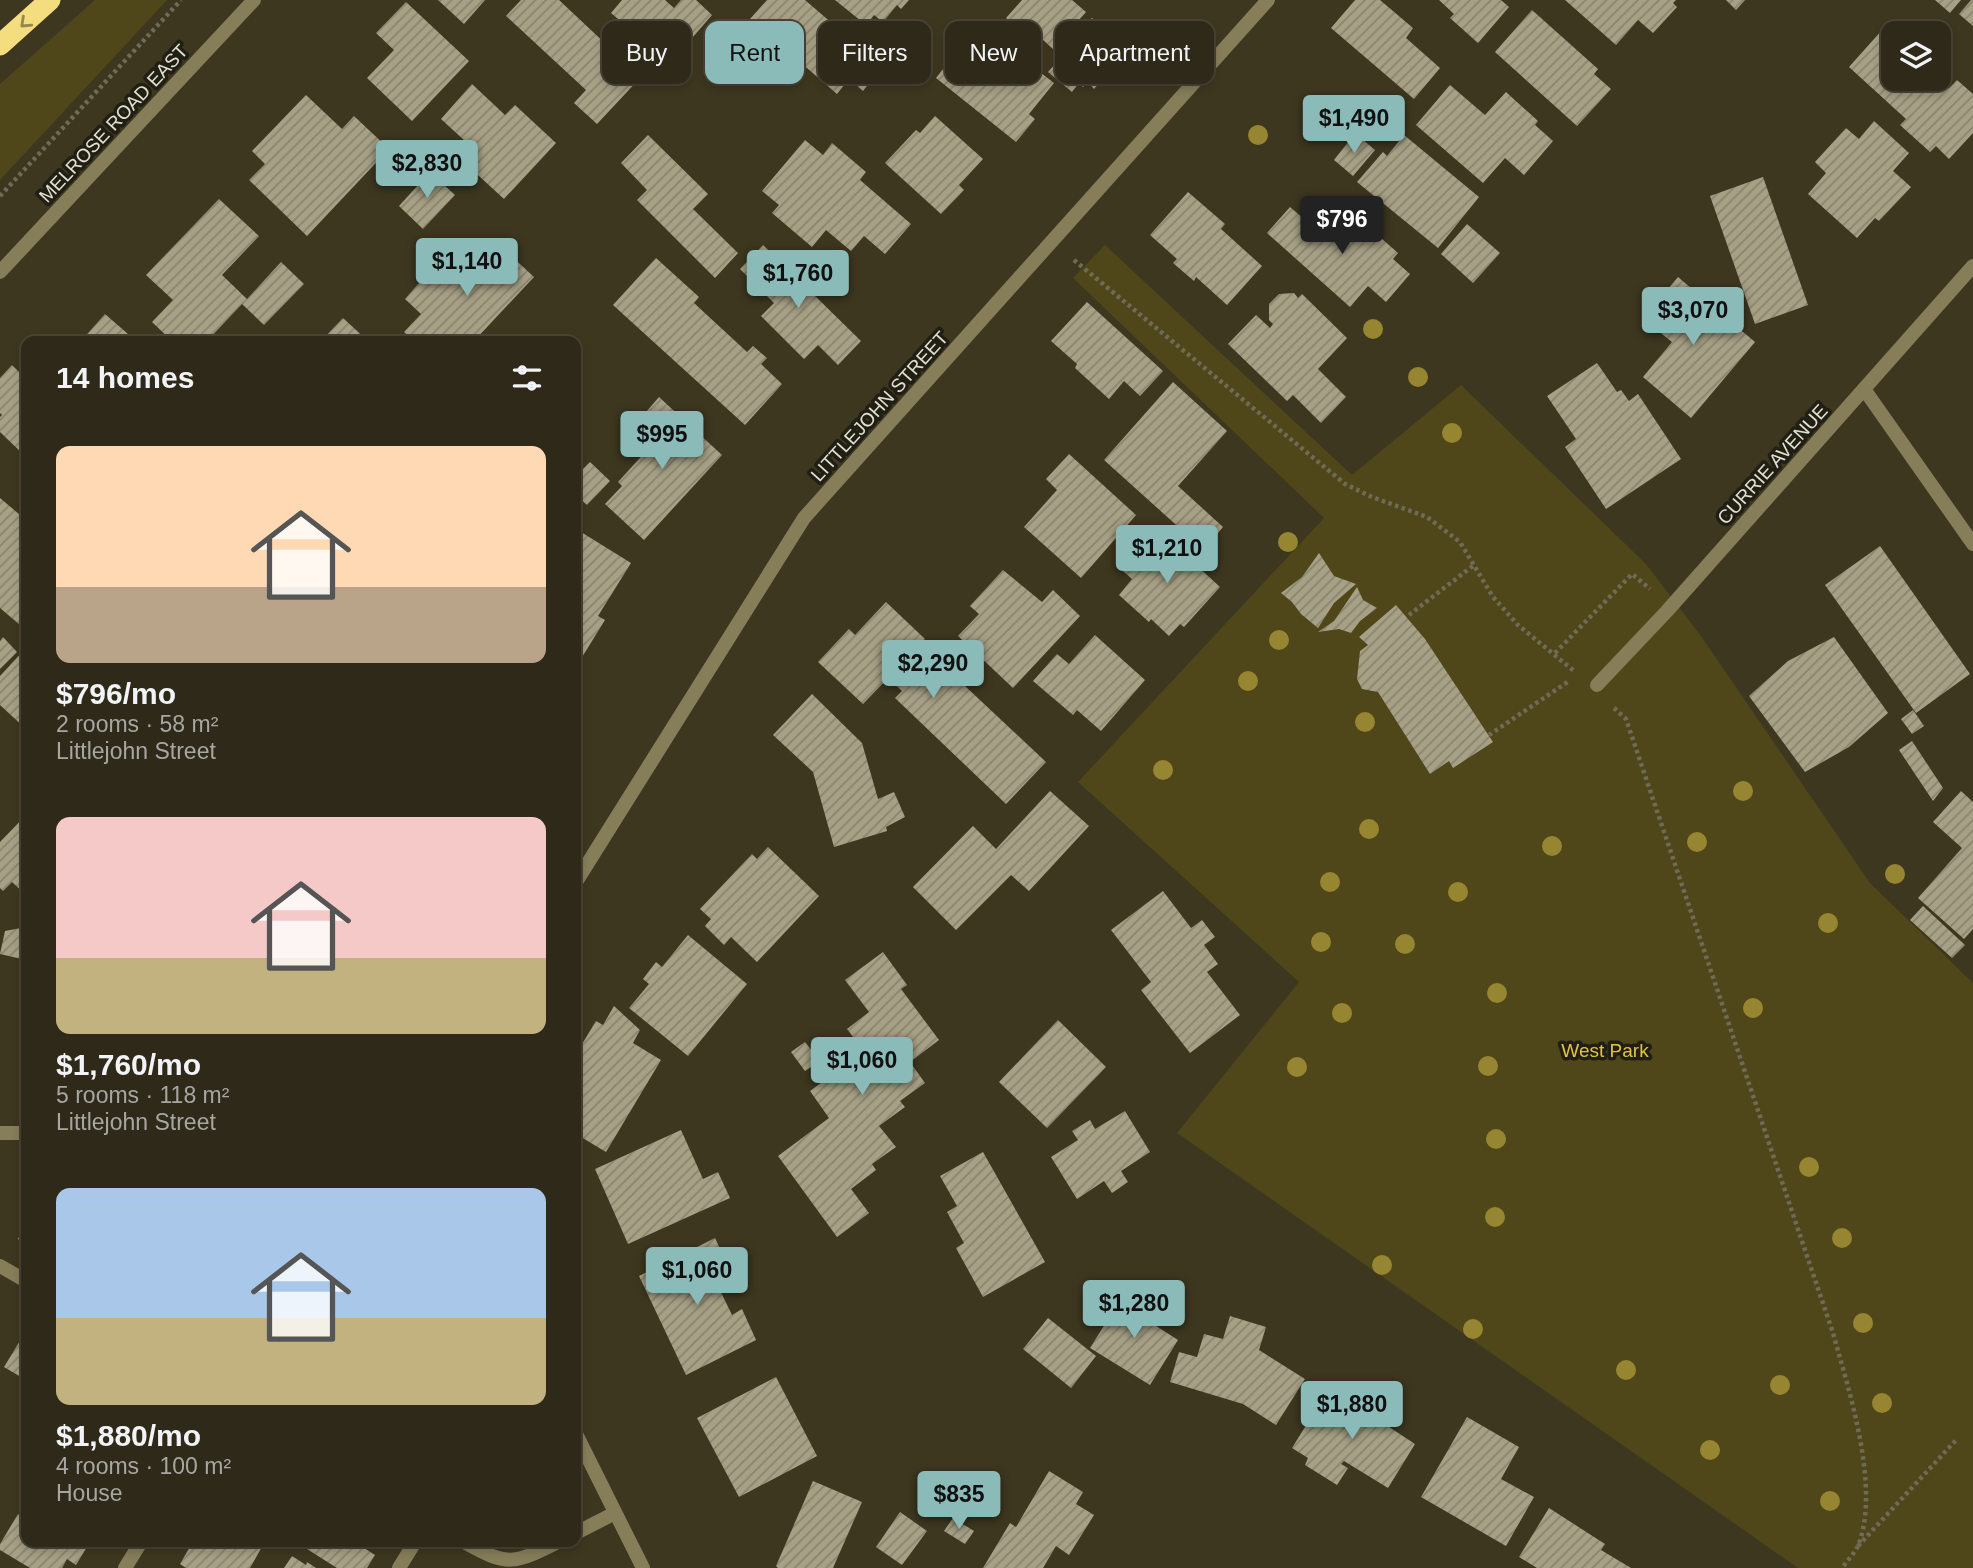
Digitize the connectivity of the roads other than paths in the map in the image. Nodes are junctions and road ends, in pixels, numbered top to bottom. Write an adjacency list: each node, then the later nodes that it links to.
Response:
1 (50, 0): 4 (highway, one-way to 4)
2 (254, 0): 6 (street, MELROSE ROAD EAST)
3 (1268, 0): 10 (street, LITTLEJOHN STREET)
4 (0, 45)
5 (1973, 266): 7 (street, CURRIE AVENUE)
6 (0, 272)
7 (1864, 389): 8 (street); 9 (street, CURRIE AVENUE)
8 (1973, 544)
9 (1597, 685)
10 (581, 874)
11 (0, 1133): 12 (street)
12 (21, 1133)
13 (0, 1266): 14 (street)
14 (21, 1278)
15 (581, 1444): 16 (street)
16 (615, 1513): 17 (street); 24 (street)
17 (581, 1530)
18 (138, 1547): 22 (street)
19 (412, 1547): 23 (street)
20 (473, 1547): 21 (street)
21 (547, 1547)
22 (125, 1568)
23 (400, 1568)
24 (643, 1568)

